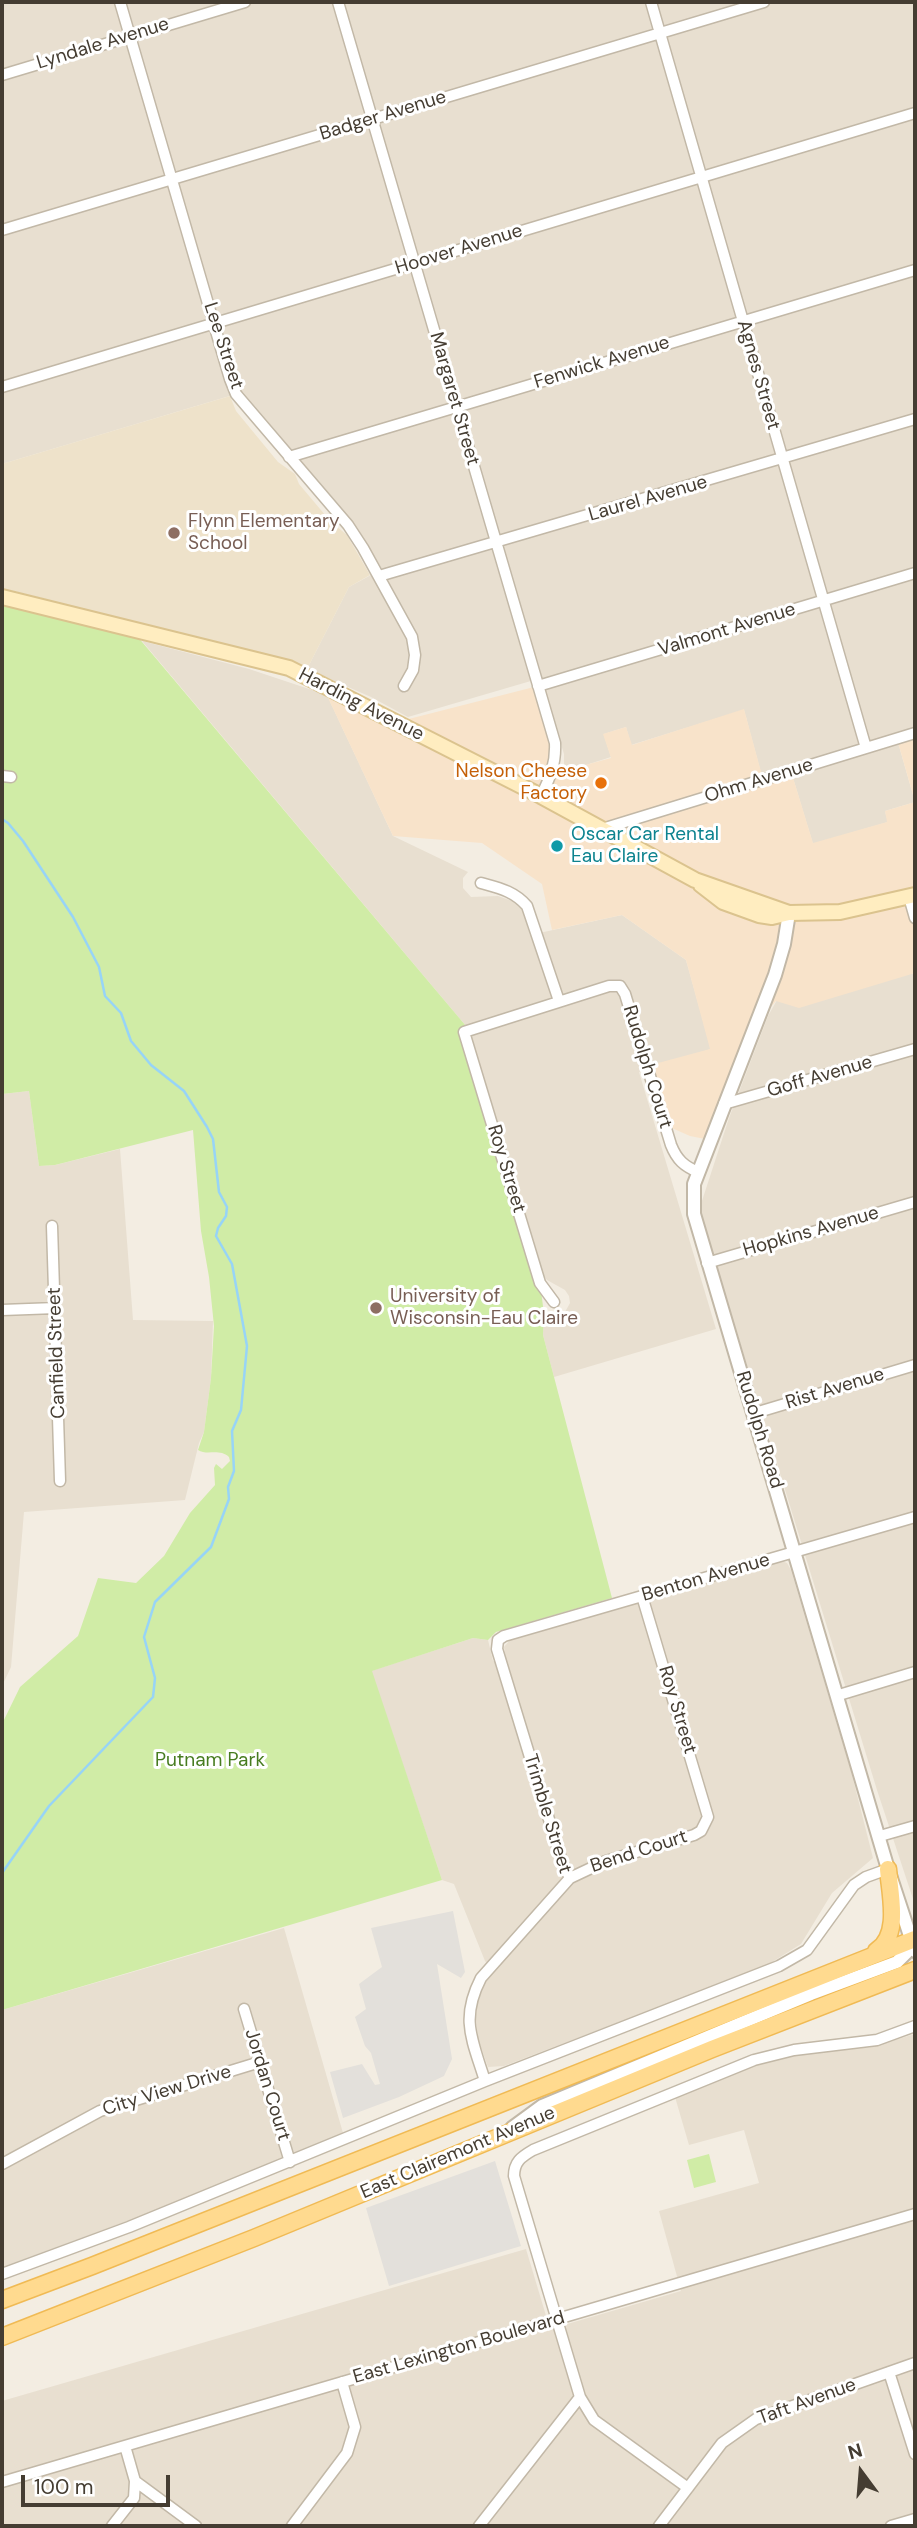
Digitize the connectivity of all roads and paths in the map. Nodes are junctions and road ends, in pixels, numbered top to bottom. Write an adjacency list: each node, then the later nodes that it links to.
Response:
1 (120, 2): 7 (street, Lee Street)
2 (245, 2): 7 (street, Lyndale Avenue)
3 (338, 2): 10 (street, Margaret Street)
4 (651, 2): 6 (street, Agnes Street)
5 (764, 2): 6 (street, Badger Avenue)
6 (660, 33): 10 (street, Badger Avenue); 11 (street, Agnes Street)
7 (130, 36): 8 (street, Lyndale Avenue); 12 (street, Lee Street)
8 (2, 75)
9 (915, 113): 11 (street, Hoover Avenue)
10 (372, 120): 12 (street, Badger Avenue); 14 (street, Margaret Street)
11 (702, 178): 14 (street, Hoover Avenue); 16 (street, Agnes Street)
12 (171, 179): 13 (street, Badger Avenue); 17 (street, Lee Street)
13 (2, 230)
14 (414, 264): 17 (street, Hoover Avenue); 19 (street, Margaret Street)
15 (915, 270): 16 (street, Fenwick Avenue)
16 (744, 321): 19 (street, Fenwick Avenue); 22 (street, Agnes Street)
17 (214, 323): 18 (street, Hoover Avenue); 21 (street, Lee Street)
18 (2, 387)
19 (456, 407): 21 (street, Fenwick Avenue); 23 (street, Margaret Street)
20 (915, 419): 22 (street, Laurel Avenue)
21 (289, 457): 25 (street, Lee Street)
22 (782, 459): 23 (street, Laurel Avenue); 27 (street, Agnes Street)
23 (496, 544): 25 (street, Laurel Avenue); 29 (street, Margaret Street)
24 (915, 573): 27 (street, Valmont Avenue)
25 (379, 576): 28 (street, Lee Street)
26 (2, 597): 32 (main road, Harding Avenue)
27 (824, 600): 29 (street, Valmont Avenue); 31 (street, Agnes Street)
28 (404, 686)
29 (538, 687): 32 (street, Margaret Street)
30 (915, 733): 31 (street, Ohm Avenue)
31 (866, 748): 33 (street, Ohm Avenue)
32 (541, 796): 33 (main road, Harding Avenue)
33 (602, 830): 36 (main road, Harding Avenue)
34 (481, 883): 38 (street)
35 (912, 896): 36 (main road); 37 (street)
36 (789, 913): 41 (street, Rudolph Road)
37 (915, 918)
38 (559, 1001): 39 (street, Rudolph Court); 42 (street, Rudolph Court)
39 (464, 1032): 46 (street, Roy Street)
40 (915, 1049): 41 (street, Goff Avenue)
41 (724, 1104): 42 (street, Rudolph Road)
42 (698, 1172): 45 (street, Rudolph Road)
43 (915, 1202): 45 (street, Hopkins Avenue)
44 (52, 1226): 47 (street, Canfield Street)
45 (707, 1263): 50 (street, Rudolph Road)
46 (554, 1302)
47 (56, 1308): 48 (street); 51 (street, Canfield Street)
48 (2, 1310)
49 (915, 1364): 50 (street, Rist Avenue)
50 (755, 1413): 53 (street, Rudolph Road)
51 (60, 1480)
52 (915, 1517): 53 (street, Benton Avenue)
53 (795, 1552): 54 (street, Benton Avenue); 57 (street, Rudolph Road)
54 (642, 1596): 55 (street, Benton Avenue); 58 (street, Roy Street)
55 (498, 1640): 62 (street, Trimble Street)
56 (915, 1672): 57 (street)
57 (838, 1695): 60 (street, Rudolph Road)
58 (706, 1824): 62 (street, Bend Court)
59 (915, 1826): 60 (street)
60 (880, 1836): 61 (street, Rudolph Road)
61 (888, 1869): 63 (street, Rudolph Road); 64 (main road); 69 (street)
62 (570, 1878): 69 (street, Trimble Street)
63 (914, 1943): 64 (main road, East Clairemont Avenue); 70 (street)
64 (862, 1960): 75 (main road, East Clairemont Avenue)
65 (915, 1970): 70 (main road, East Clairemont Avenue)
66 (244, 2009): 68 (street, Jordan Court)
67 (915, 2026): 76 (street)
68 (260, 2062): 71 (street, Jordan Court); 72 (street, City View Drive)
69 (485, 2081): 71 (street)
70 (507, 2132): 77 (main road, East Clairemont Avenue)
71 (290, 2162): 74 (street)
72 (2, 2164)
73 (915, 2214): 76 (street, East Lexington Boulevard)
74 (2, 2274)
75 (2, 2300)
76 (557, 2319): 80 (street, East Lexington Boulevard); 81 (street)
77 (2, 2337)
78 (915, 2363): 79 (street, Taft Avenue)
79 (889, 2372): 83 (street); 86 (street, Taft Avenue)
80 (342, 2382): 82 (street, East Lexington Boulevard); 90 (street)
81 (580, 2397): 86 (street); 91 (street)
82 (125, 2446): 84 (street); 85 (street, East Lexington Boulevard)
83 (915, 2454)
84 (135, 2481): 88 (street); 89 (street)
85 (2, 2482)
86 (688, 2488): 92 (street, Taft Avenue)
87 (915, 2519): 93 (street)
88 (113, 2526)
89 (196, 2526)
90 (292, 2526)
91 (479, 2526)
92 (659, 2526)
93 (891, 2526)

